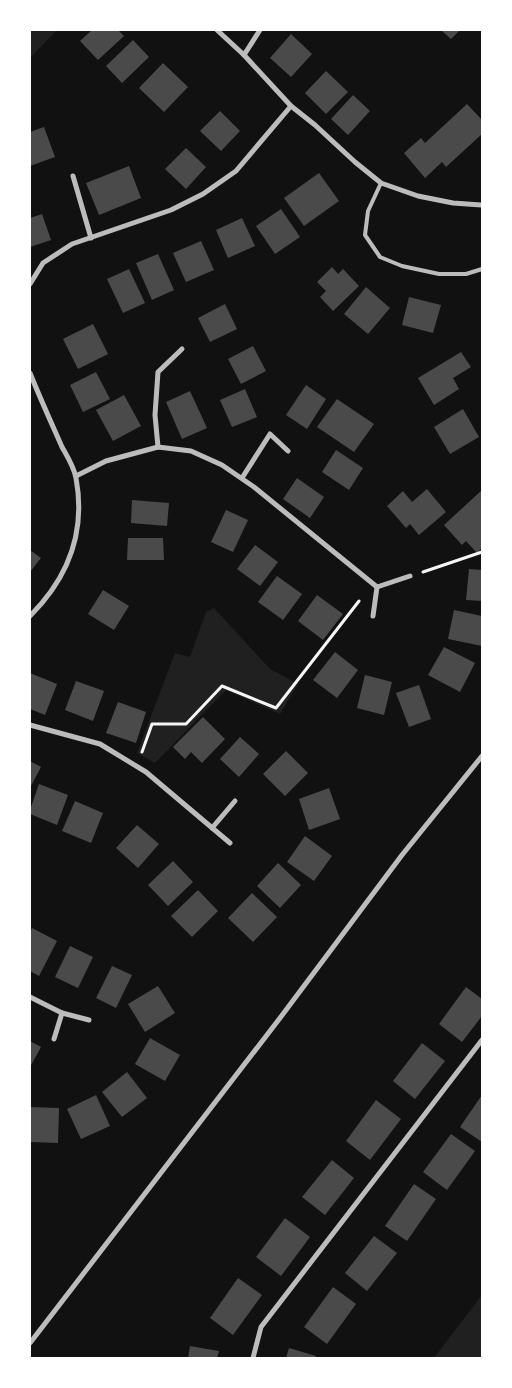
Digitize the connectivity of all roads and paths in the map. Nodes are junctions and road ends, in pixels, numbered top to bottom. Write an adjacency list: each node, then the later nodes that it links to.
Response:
1 (217, 30): 3 (street)
2 (260, 30): 3 (street)
3 (244, 55): 4 (street)
4 (291, 106): 6 (street); 8 (street)
5 (73, 176): 8 (street)
6 (381, 182): 7 (street); 9 (lane)
7 (482, 206)
8 (91, 238): 10 (street)
9 (482, 269)
10 (30, 284)
11 (182, 349): 13 (street)
12 (30, 373): 15 (street)
13 (158, 447): 15 (street); 16 (street)
14 (288, 451): 16 (street)
15 (76, 476): 20 (street)
16 (242, 478): 19 (street)
17 (482, 552): 18 (path)
18 (410, 576): 19 (street)
19 (377, 587): 21 (street); 24 (path)
20 (30, 616)
21 (373, 616)
22 (30, 725): 24 (street)
23 (482, 756): 33 (street)
24 (136, 766): 26 (street)
25 (235, 801): 26 (street)
26 (212, 828): 27 (street)
27 (230, 843)
28 (30, 997): 29 (street)
29 (62, 1013): 30 (street); 31 (street)
30 (90, 1020)
31 (54, 1038)
32 (482, 1040): 34 (street)
33 (30, 1343)
34 (253, 1358)

